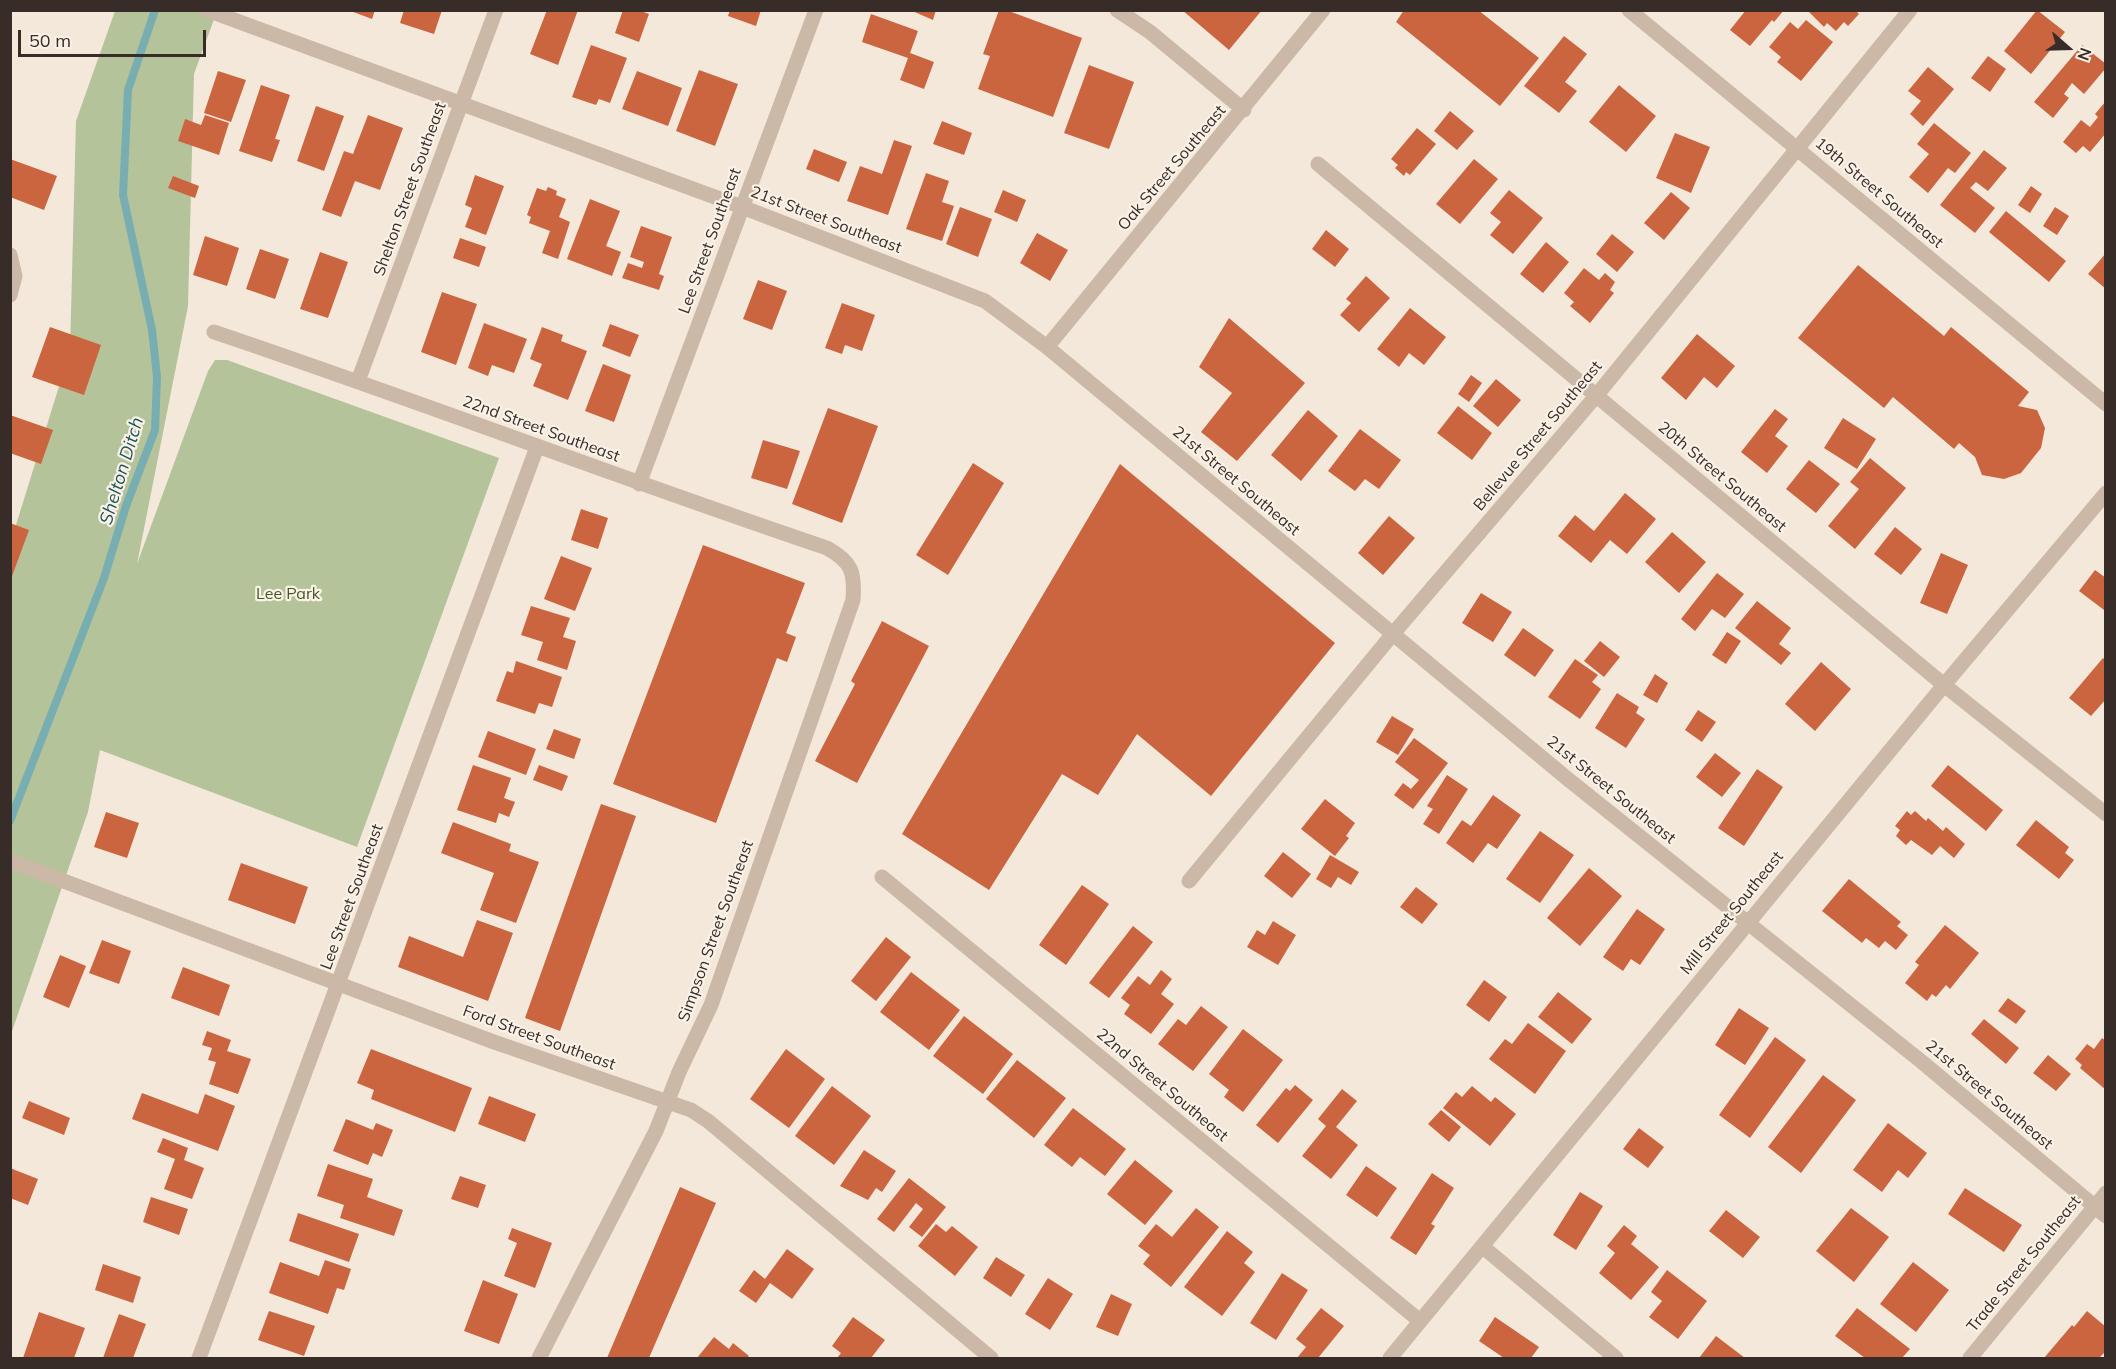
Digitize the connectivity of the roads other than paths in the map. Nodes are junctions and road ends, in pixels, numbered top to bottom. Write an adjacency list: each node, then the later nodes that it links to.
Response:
1 (207, 10): 8 (street, 21st Street Southeast)
2 (496, 10): 8 (street, Shelton Street Southeast)
3 (816, 10): 12 (street, Lee Street Southeast)
4 (1117, 10): 9 (street)
5 (1323, 10): 9 (street, Oak Street Southeast)
6 (1629, 10): 10 (street, 19th Street Southeast)
7 (1910, 10): 10 (street, Bellevue Street Southeast)
8 (461, 103): 12 (street, 21st Street Southeast); 17 (street, Shelton Street Southeast)
9 (1244, 110): 16 (street, Oak Street Southeast)
10 (1796, 148): 18 (street, Bellevue Street Southeast); 19 (street, 19th Street Southeast)
11 (1318, 164): 18 (street, 20th Street Southeast)
12 (742, 207): 16 (street, 21st Street Southeast); 21 (street, Lee Street Southeast)
13 (12, 257): 14 (street)
14 (10, 295)
15 (214, 332): 17 (street, 22nd Street Southeast)
16 (1047, 347): 24 (street, 21st Street Southeast)
17 (358, 381): 20 (street, 22nd Street Southeast)
18 (1596, 396): 24 (street, Bellevue Street Southeast); 25 (street, 20th Street Southeast)
19 (2106, 404)
20 (537, 447): 21 (street, 22nd Street Southeast); 31 (street, Lee Street Southeast)
21 (639, 484): 23 (street, 22nd Street Southeast)
22 (2106, 493): 25 (street, Mill Street Southeast)
23 (850, 566): 32 (street, Simpson Street Southeast)
24 (1392, 634): 29 (street, Bellevue Street Southeast); 30 (street, 21st Street Southeast)
25 (1944, 685): 26 (street, 20th Street Southeast); 30 (street, Mill Street Southeast)
26 (2106, 814)
27 (10, 861): 31 (street, Ford Street Southeast)
28 (882, 877): 36 (street, 22nd Street Southeast)
29 (1189, 881)
30 (1748, 922): 34 (street, 21st Street Southeast); 35 (street, Mill Street Southeast)
31 (339, 983): 32 (street, Ford Street Southeast); 37 (street, Lee Street Southeast)
32 (666, 1103): 38 (street, Simpson Street Southeast); 39 (street, Ford Street Southeast)
33 (2106, 1193): 34 (street, Trade Street Southeast)
34 (2100, 1211): 42 (street, Trade Street Southeast)
35 (1483, 1247): 36 (street, Mill Street Southeast); 41 (street)
36 (1420, 1321): 40 (street, Mill Street Southeast)
37 (199, 1359)
38 (539, 1359)
39 (991, 1359)
40 (1390, 1359)
41 (1616, 1359)
42 (1970, 1359)

